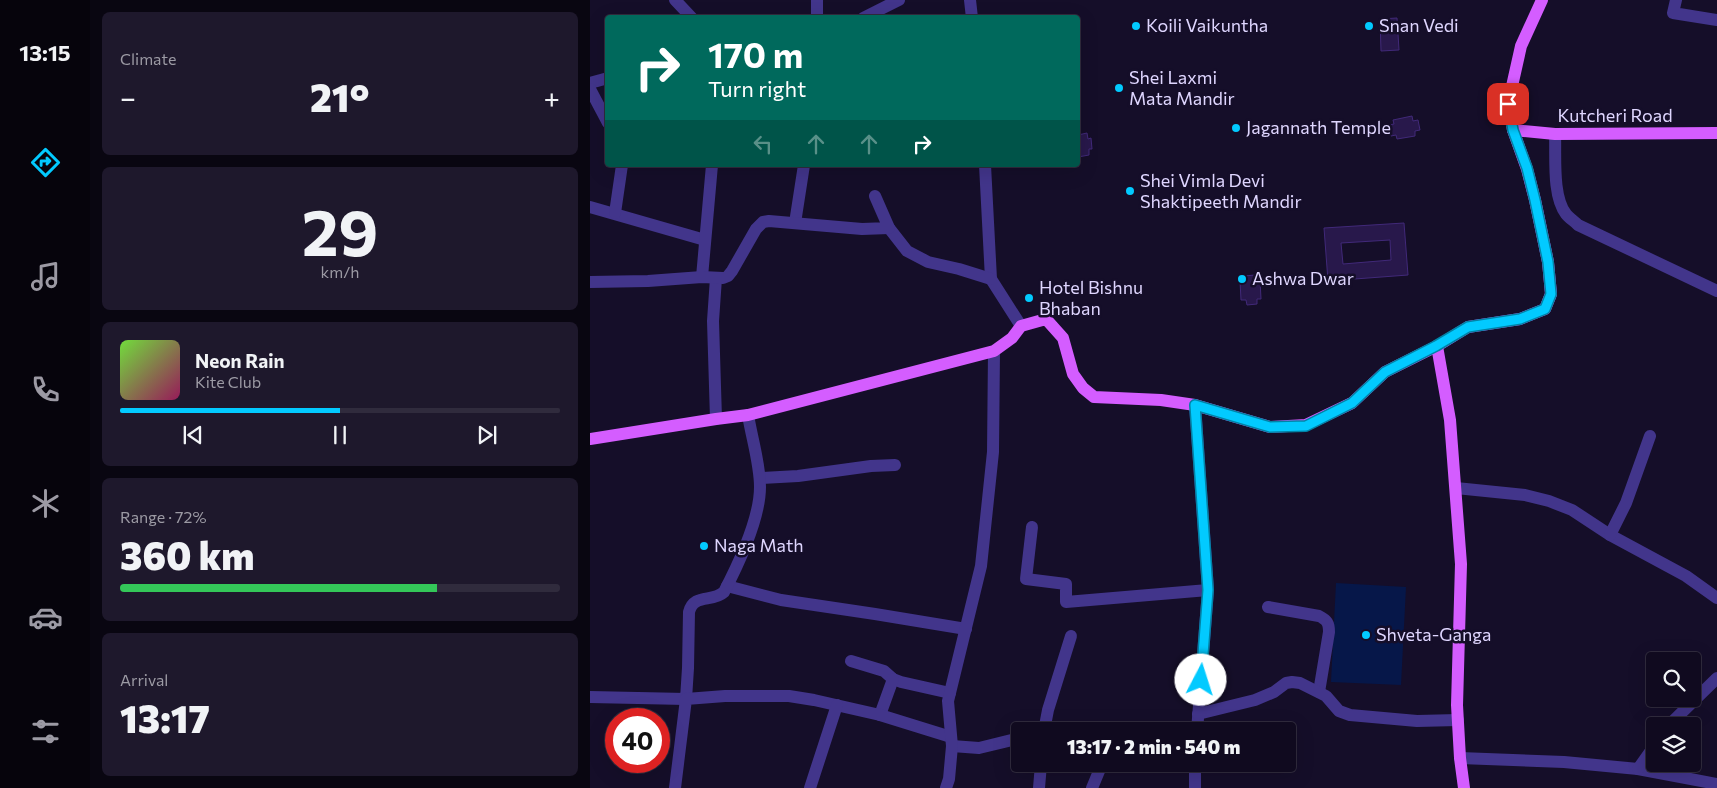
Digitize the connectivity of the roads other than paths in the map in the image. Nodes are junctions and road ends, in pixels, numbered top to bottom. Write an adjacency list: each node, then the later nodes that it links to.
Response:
1 (675, 0): 7 (street)
2 (817, 0): 8 (street)
3 (899, 0): 9 (street)
4 (970, 0): 10 (street)
5 (1542, 0): 16 (main road)
6 (1676, 0): 11 (street)
7 (689, 15)
8 (817, 15)
9 (869, 15)
10 (972, 15)
11 (1717, 20)
12 (605, 79): 13 (street)
13 (590, 83)
14 (590, 89): 15 (street)
15 (605, 117)
16 (1513, 130): 18 (main road, Kutcheri Road); 35 (main road)
17 (1717, 133): 18 (main road, Kutcheri Road)
18 (1555, 134): 33 (street)
19 (622, 167): 25 (street)
20 (712, 167): 28 (street)
21 (804, 167): 26 (street)
22 (985, 167): 31 (street)
23 (875, 196): 27 (street)
24 (590, 207): 25 (street)
25 (615, 213): 28 (street)
26 (795, 223): 27 (street); 30 (street)
27 (889, 228): 31 (street)
28 (705, 240): 29 (street)
29 (702, 277): 30 (street); 32 (street)
30 (716, 278): 39 (street)
31 (991, 279): 34 (street)
32 (590, 282)
33 (1717, 291)
34 (1021, 326): 36 (main road); 37 (main road)
35 (1436, 346): 37 (main road); 44 (main road)
36 (994, 351): 38 (main road); 51 (street)
37 (1195, 405): 48 (street)
38 (748, 415): 39 (main road); 43 (street)
39 (716, 419): 41 (main road)
40 (1650, 436): 46 (street)
41 (590, 439)
42 (895, 465): 43 (street)
43 (760, 478): 47 (street)
44 (1456, 488): 46 (street); 64 (main road)
45 (1032, 527): 48 (street)
46 (1610, 535): 49 (street)
47 (727, 586): 51 (street); 59 (street)
48 (1208, 590): 61 (street)
49 (1717, 598)
50 (1268, 607): 56 (street)
51 (966, 629): 57 (street)
52 (1071, 636): 65 (street)
53 (851, 661): 55 (street)
54 (1717, 678): 63 (street)
55 (893, 679): 57 (street); 62 (street)
56 (1318, 692): 61 (street); 64 (street)
57 (950, 693): 68 (street)
58 (590, 697): 59 (street)
59 (686, 699): 60 (street); 76 (street)
60 (837, 704): 62 (street); 77 (street)
61 (1198, 714): 66 (street)
62 (880, 715): 68 (street)
63 (1677, 717)
64 (1458, 720): 69 (main road)
65 (1046, 722)
66 (1198, 722)
67 (1011, 740): 68 (street)
68 (951, 741): 78 (street)
69 (1460, 758): 71 (street); 82 (main road)
70 (1646, 758): 71 (street)
71 (1638, 769): 75 (street)
72 (1041, 772): 79 (street)
73 (1099, 772): 80 (street)
74 (1196, 772): 81 (street)
75 (1717, 784)
76 (675, 788)
77 (810, 788)
78 (946, 788)
79 (1040, 788)
80 (1092, 788)
81 (1195, 788)
82 (1464, 788)

